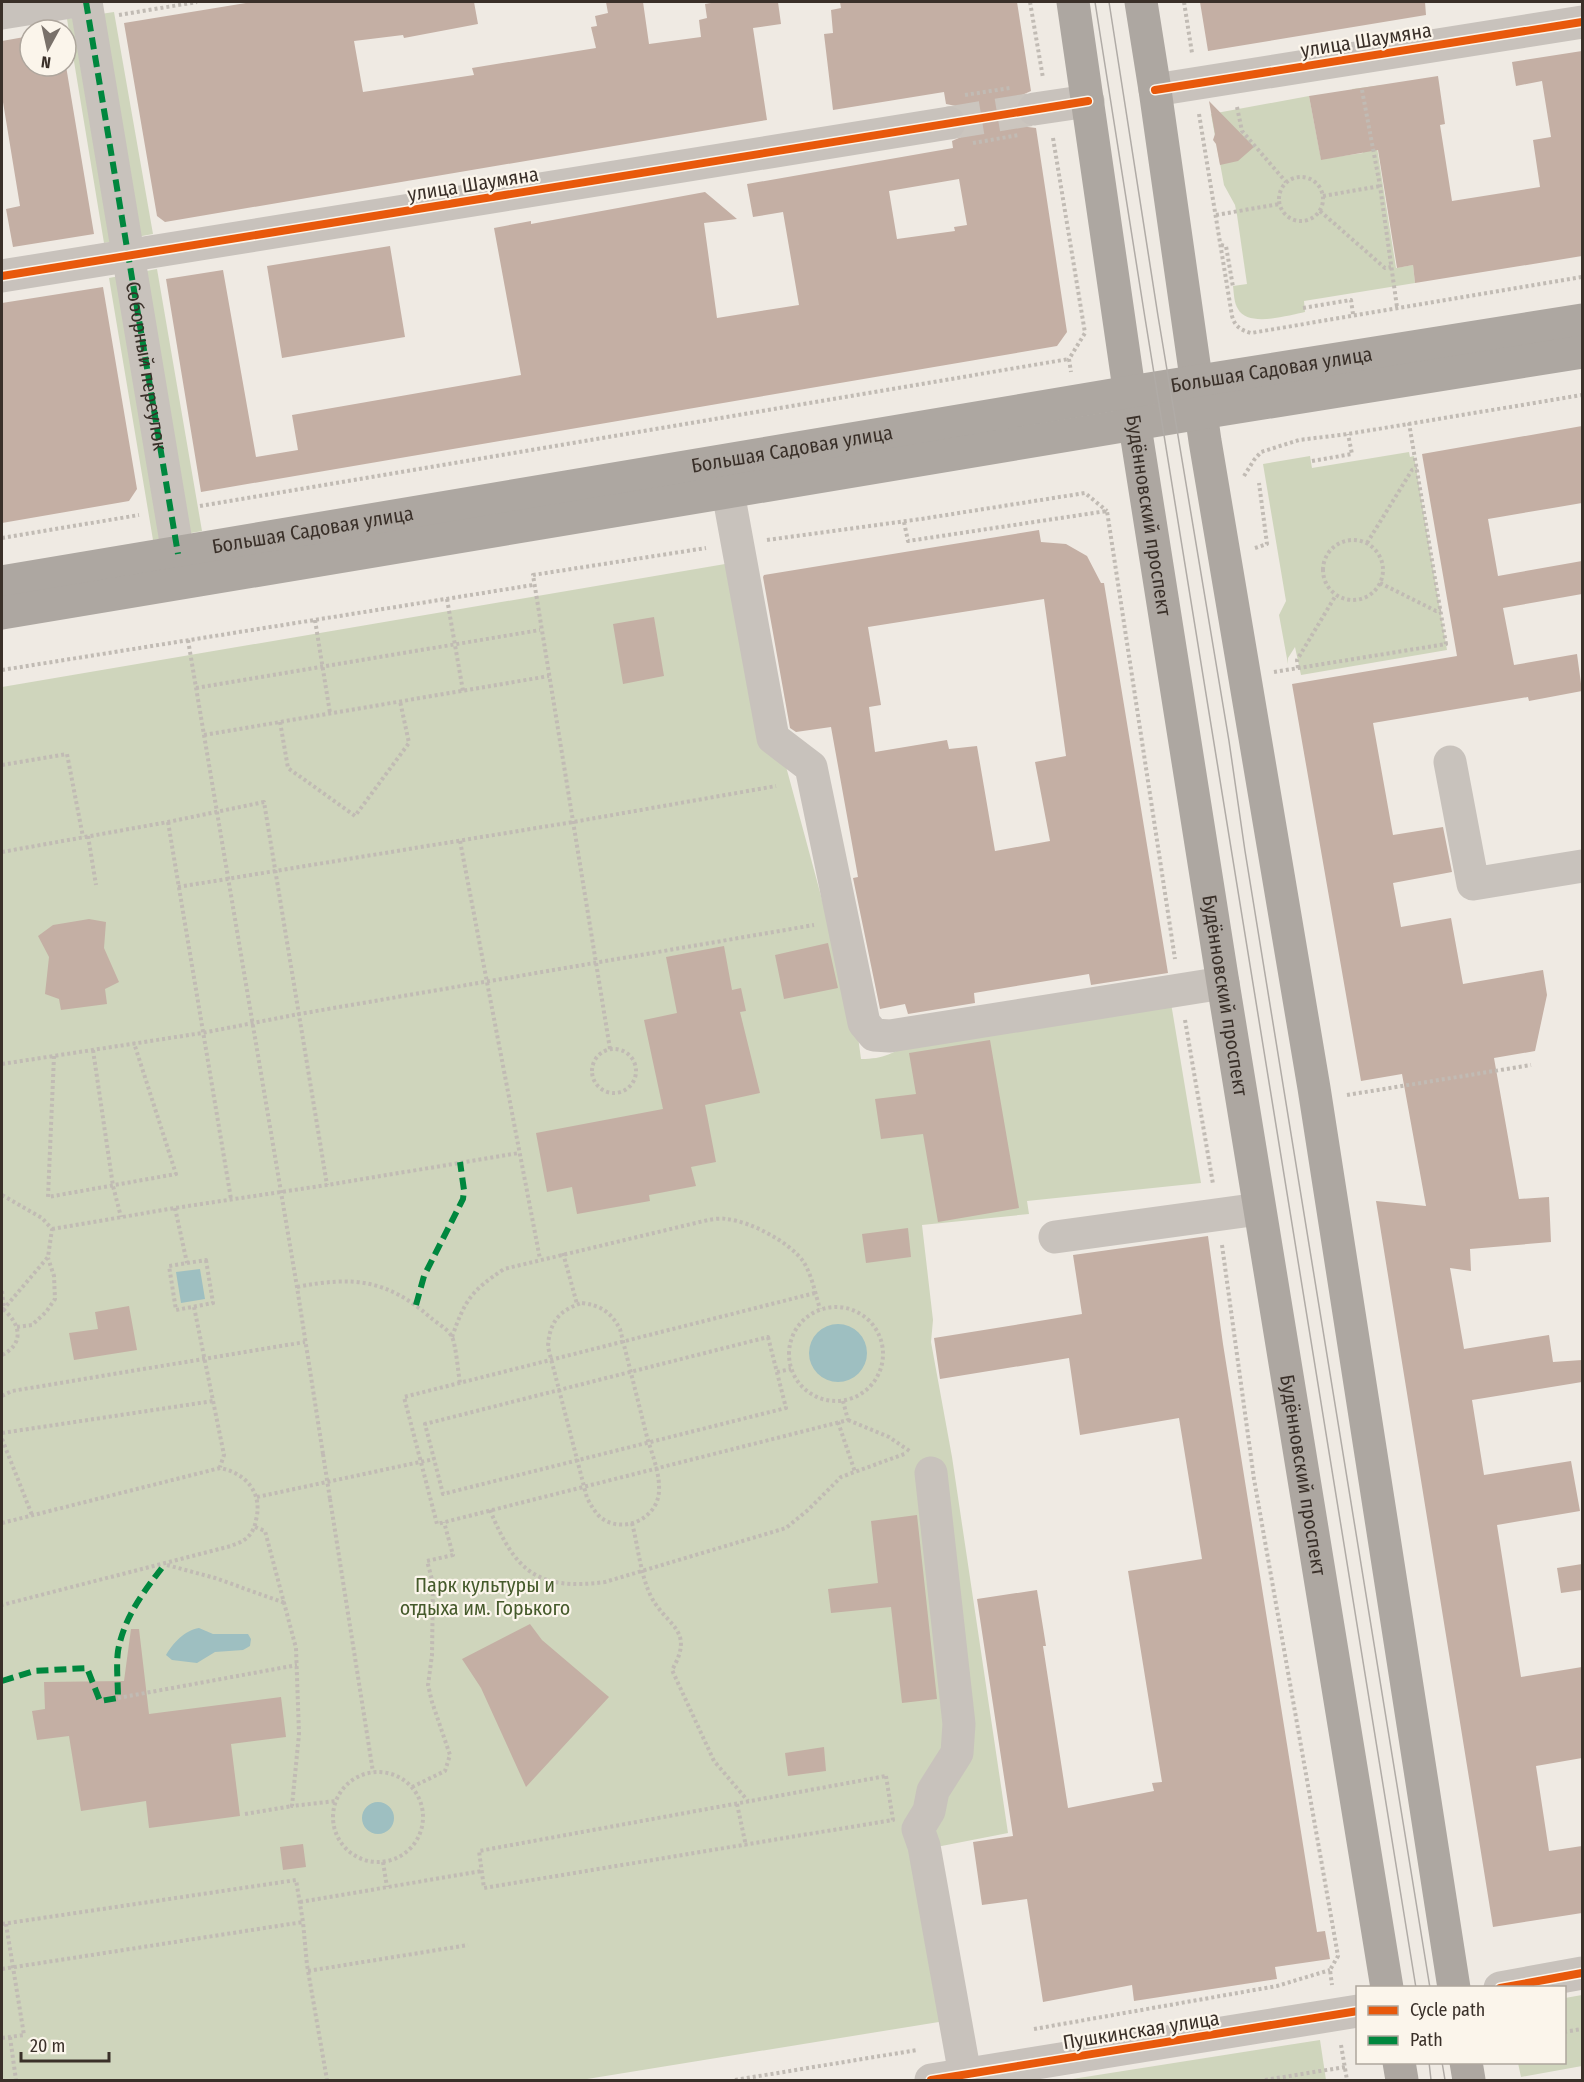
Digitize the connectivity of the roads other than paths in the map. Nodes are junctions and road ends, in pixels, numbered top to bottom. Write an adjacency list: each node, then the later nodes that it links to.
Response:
1 (71, 2): 5 (street)
2 (86, 2): 11 (street, Соборный переулок)
3 (1072, 2): 8 (main road, Будённовский проспект)
4 (1141, 2): 7 (main road)
5 (2, 13)
6 (1582, 22): 7 (street, улица Шаумяна)
7 (1155, 90): 16 (main road)
8 (1089, 101): 9 (street); 15 (main road, Будённовский проспект)
9 (1032, 109)
10 (956, 121): 11 (street, улица Шаумяна)
11 (128, 257): 12 (street, улица Шаумяна); 19 (street, Соборный переулок)
12 (2, 276)
13 (1582, 320): 16 (main road, Большая Садовая улица)
14 (1582, 352): 16 (main road, Большая Садовая улица)
15 (1130, 392): 16 (main road, Большая Садовая улица); 17 (main road, Будённовский проспект); 19 (main road, Большая Садовая улица)
16 (1199, 397): 17 (main road, Большая Садовая улица); 30 (main road)
17 (1135, 424): 18 (main road, Большая Садовая улица); 24 (main road, Будённовский проспект)
18 (728, 492): 21 (main road, Большая Садовая улица); 24 (street)
19 (178, 554): 20 (main road, Большая Садовая улица)
20 (2, 582)
21 (2, 613)
22 (1450, 762): 23 (street)
23 (1582, 866)
24 (1223, 983): 25 (main road, Будённовский проспект)
25 (1259, 1209): 26 (street); 29 (main road, Будённовский проспект)
26 (1055, 1237)
27 (921, 1462): 35 (street)
28 (1582, 1973): 31 (street)
29 (1387, 1986)
30 (1454, 1986)
31 (1511, 1986)
32 (1347, 2013): 35 (street, Пушкинская улица)
33 (1399, 2064): 37 (main road)
34 (1466, 2064): 38 (main road)
35 (965, 2075): 36 (street, Пушкинская улица)
36 (931, 2080)
37 (1402, 2080)
38 (1469, 2080)

